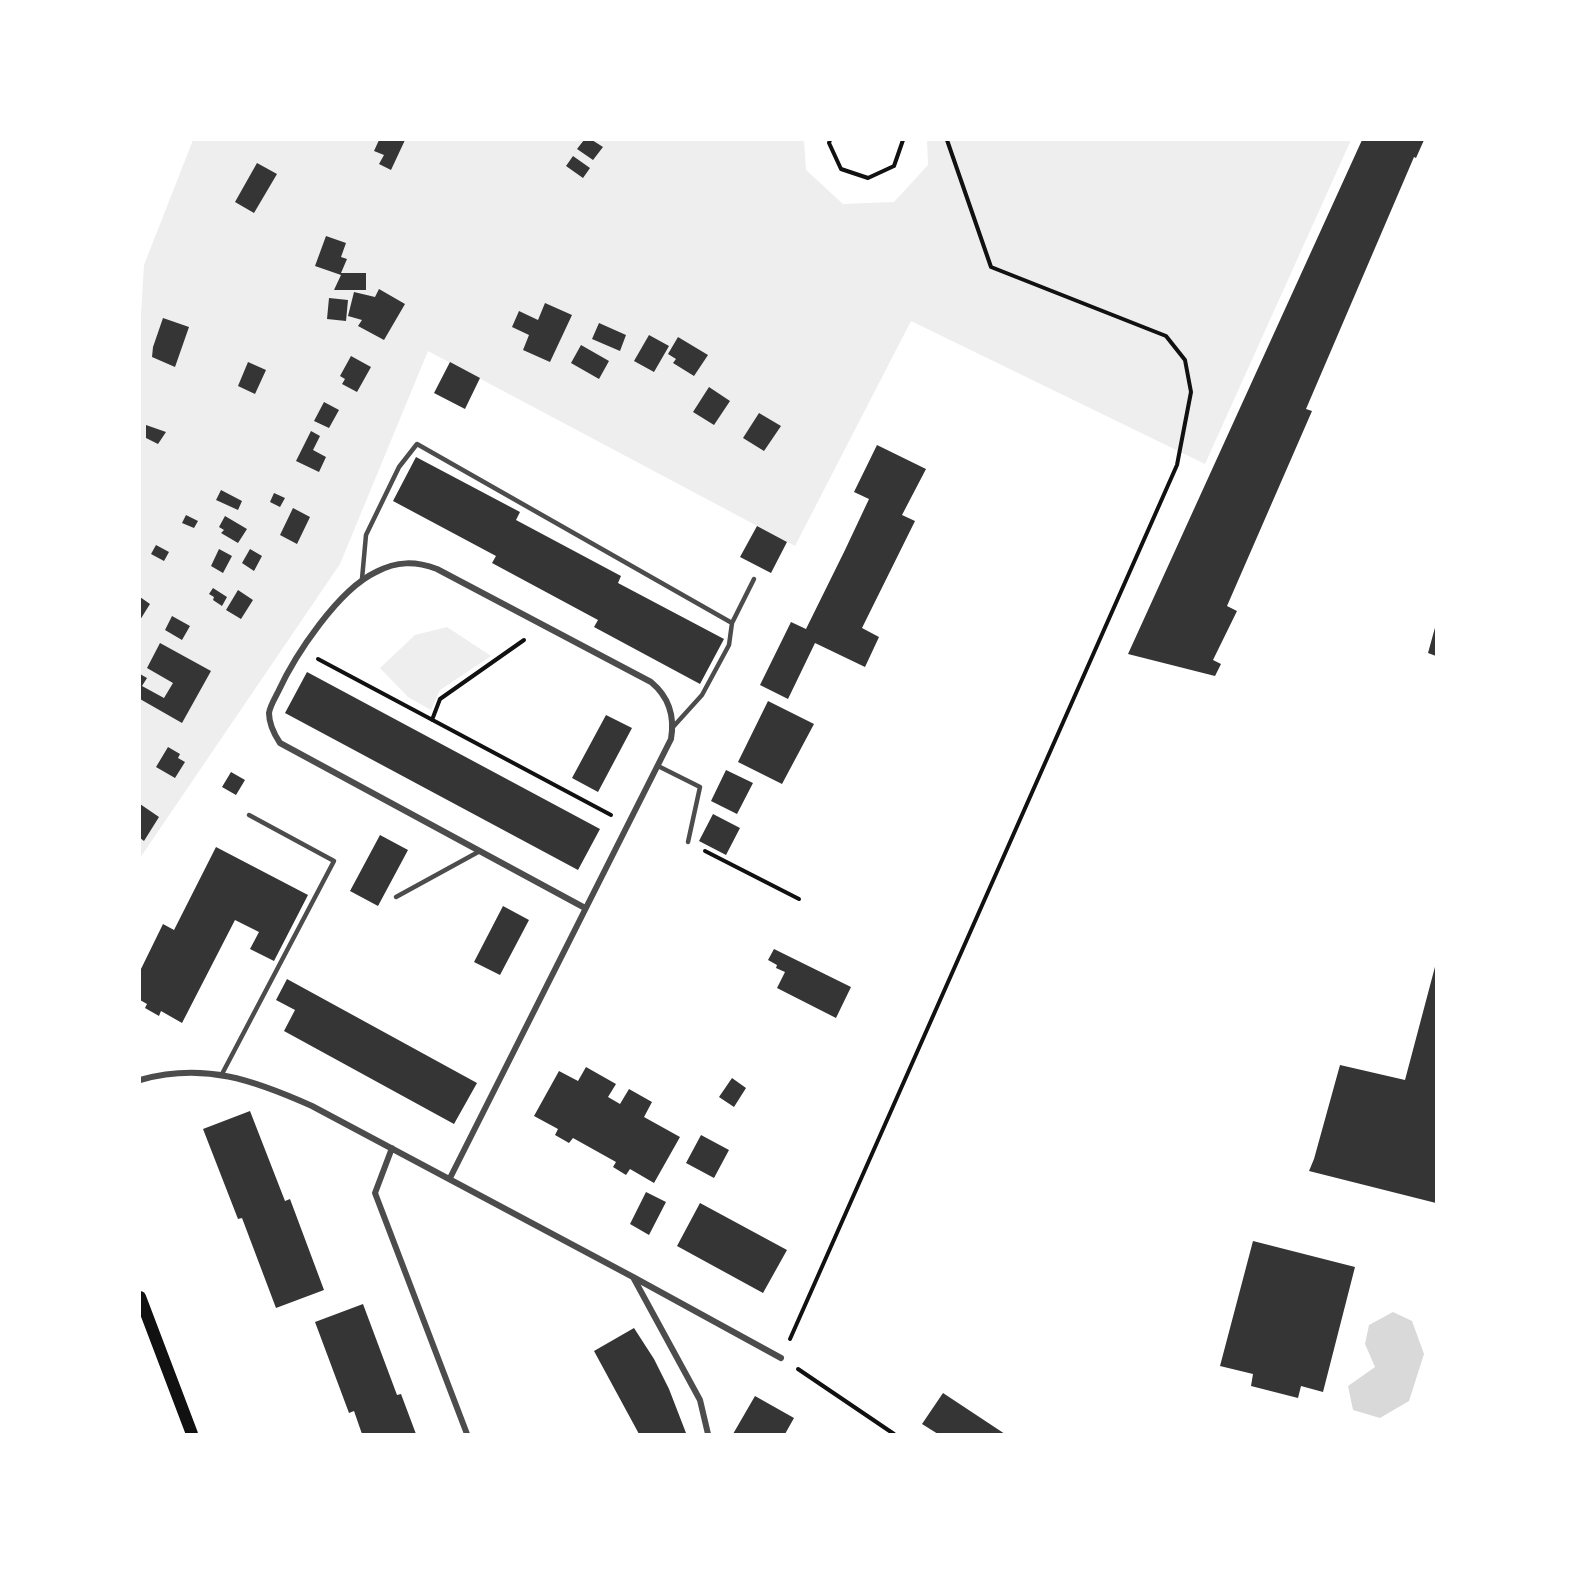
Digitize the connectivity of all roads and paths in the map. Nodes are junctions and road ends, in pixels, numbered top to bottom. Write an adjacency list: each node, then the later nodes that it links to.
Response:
1 (830, 140): 2 (path)
2 (903, 140)
3 (947, 140): 25 (path)
4 (362, 579): 6 (lane); 7 (street); 8 (street)
5 (754, 579): 6 (lane)
6 (732, 623): 10 (lane)
7 (545, 626): 9 (path); 10 (street)
8 (302, 650): 9 (path); 15 (street)
9 (432, 720): 13 (path)
10 (673, 727): 11 (street)
11 (657, 766): 13 (street); 14 (lane)
12 (249, 815): 19 (lane)
13 (628, 824): 18 (street)
14 (688, 842): 17 (path)
15 (480, 851): 16 (lane); 18 (street)
16 (396, 897)
17 (799, 899)
18 (585, 908): 22 (street)
19 (222, 1074): 20 (street); 21 (street)
20 (140, 1080)
21 (393, 1148): 22 (street); 27 (street)
22 (450, 1178): 23 (street)
23 (633, 1277): 25 (street); 28 (street)
24 (140, 1297): 26 (main road)
25 (782, 1358): 29 (path)
26 (192, 1434)
27 (467, 1434)
28 (708, 1434)
29 (894, 1434)

